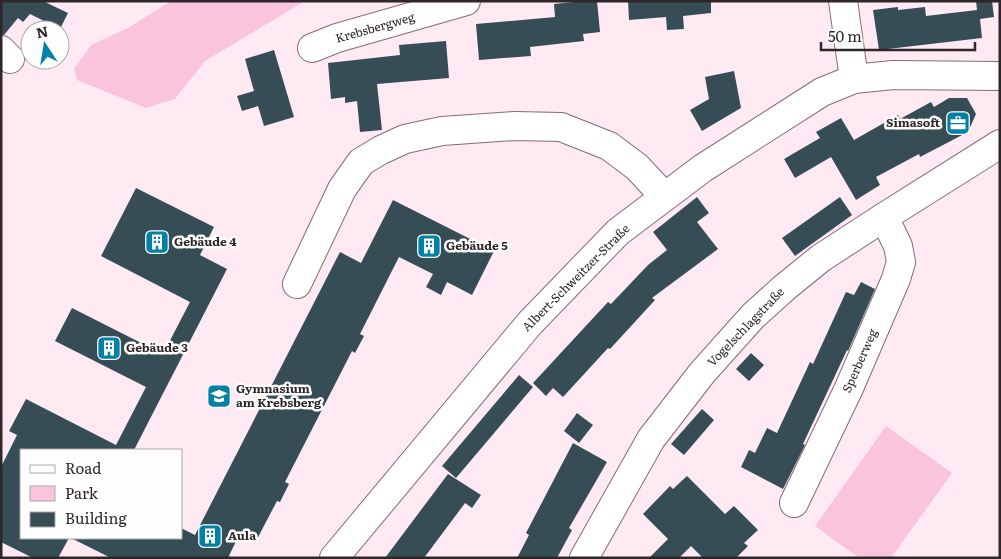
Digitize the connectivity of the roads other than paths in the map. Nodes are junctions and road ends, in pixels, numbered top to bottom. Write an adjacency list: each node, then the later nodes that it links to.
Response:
1 (466, 1): 3 (street, Krebsbergweg)
2 (843, 1): 5 (street)
3 (312, 48)
4 (1000, 76): 5 (street, Albert-Schweitzer-Straße)
5 (854, 79): 7 (street, Albert-Schweitzer-Straße)
6 (1000, 144): 8 (street, Vogelschlagstraße)
7 (664, 196): 9 (street); 11 (street, Albert-Schweitzer-Straße)
8 (884, 217): 10 (street, Sperberweg); 12 (street, Vogelschlagstraße)
9 (297, 284)
10 (794, 503)
11 (334, 558)
12 (584, 558)

